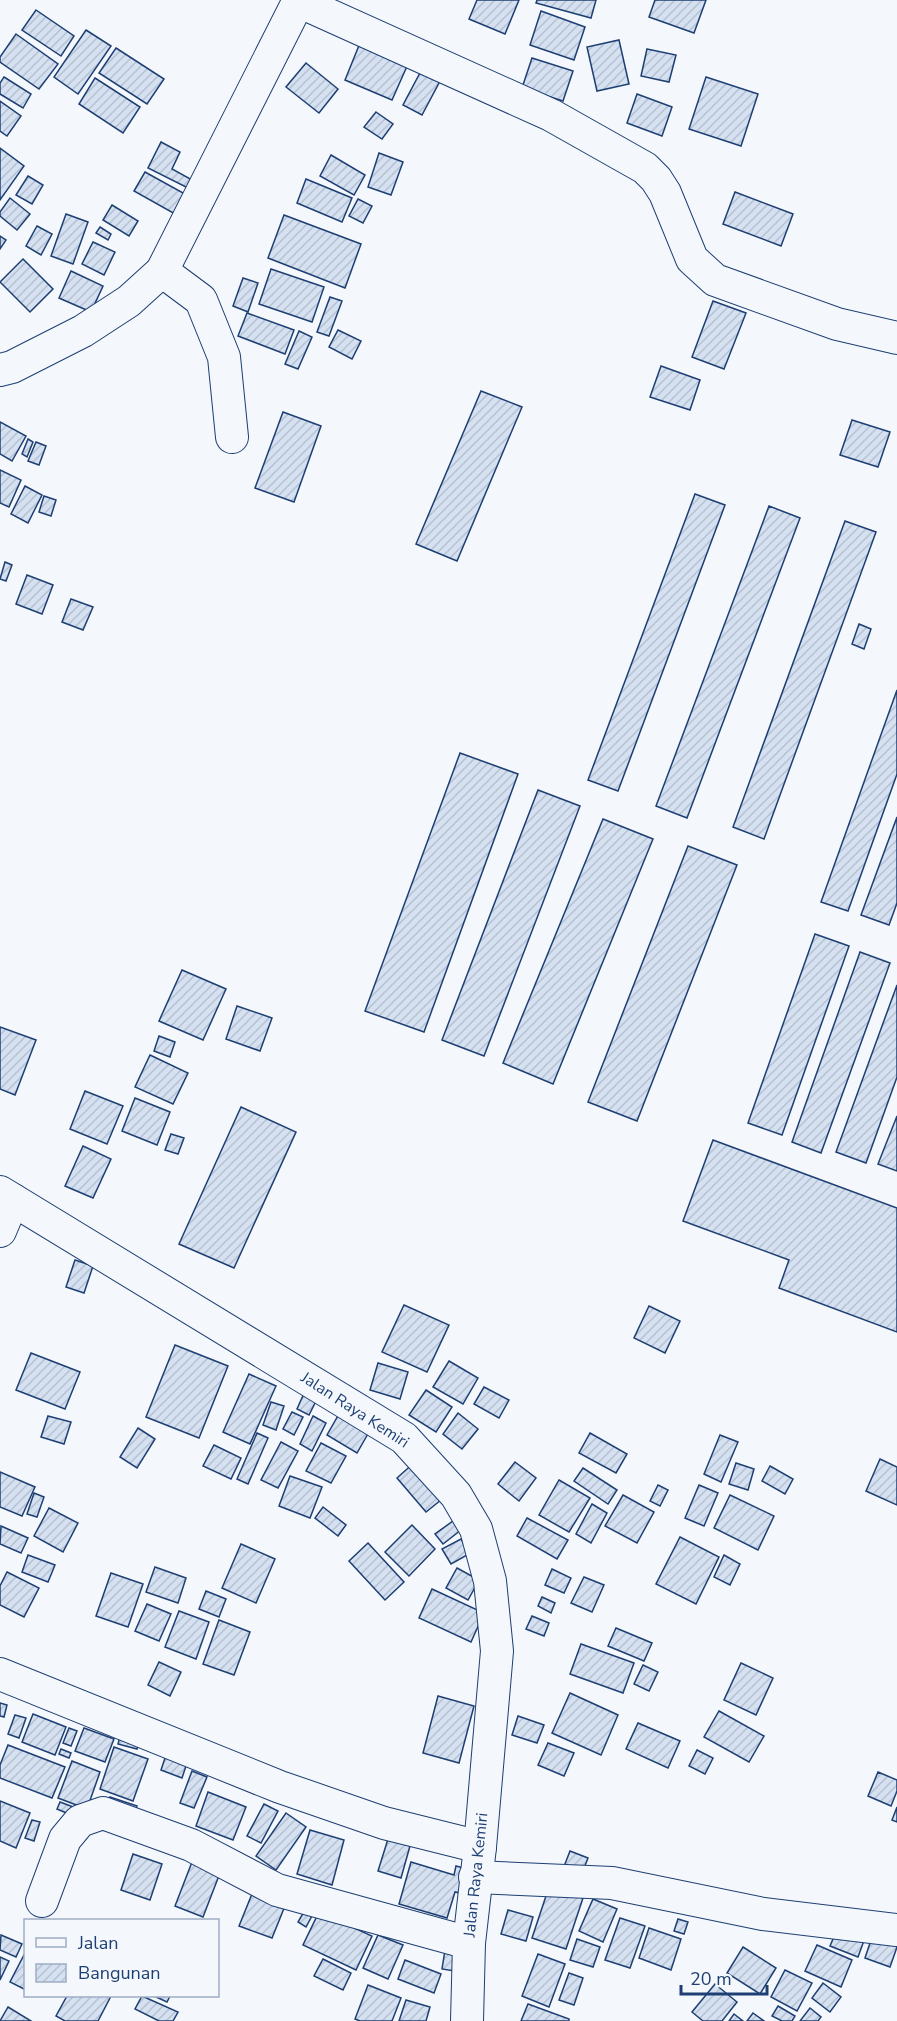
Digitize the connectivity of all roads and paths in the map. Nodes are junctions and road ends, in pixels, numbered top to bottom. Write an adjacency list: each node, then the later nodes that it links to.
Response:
1 (299, 1): 2 (street); 3 (street)
2 (162, 271): 4 (street); 5 (street)
3 (897, 338)
4 (0, 370)
5 (232, 436)
6 (6, 1196): 7 (street); 9 (street, Jalan Raya Kemiri)
7 (0, 1231)
8 (0, 1674): 9 (street)
9 (480, 1847): 10 (street, Jalan Raya Kemiri)
10 (475, 1877): 12 (street); 13 (street, Jalan Raya Kemiri)
11 (42, 1901): 13 (street)
12 (897, 1930)
13 (469, 1943): 14 (street, Jalan Raya Kemiri)
14 (467, 2021)

